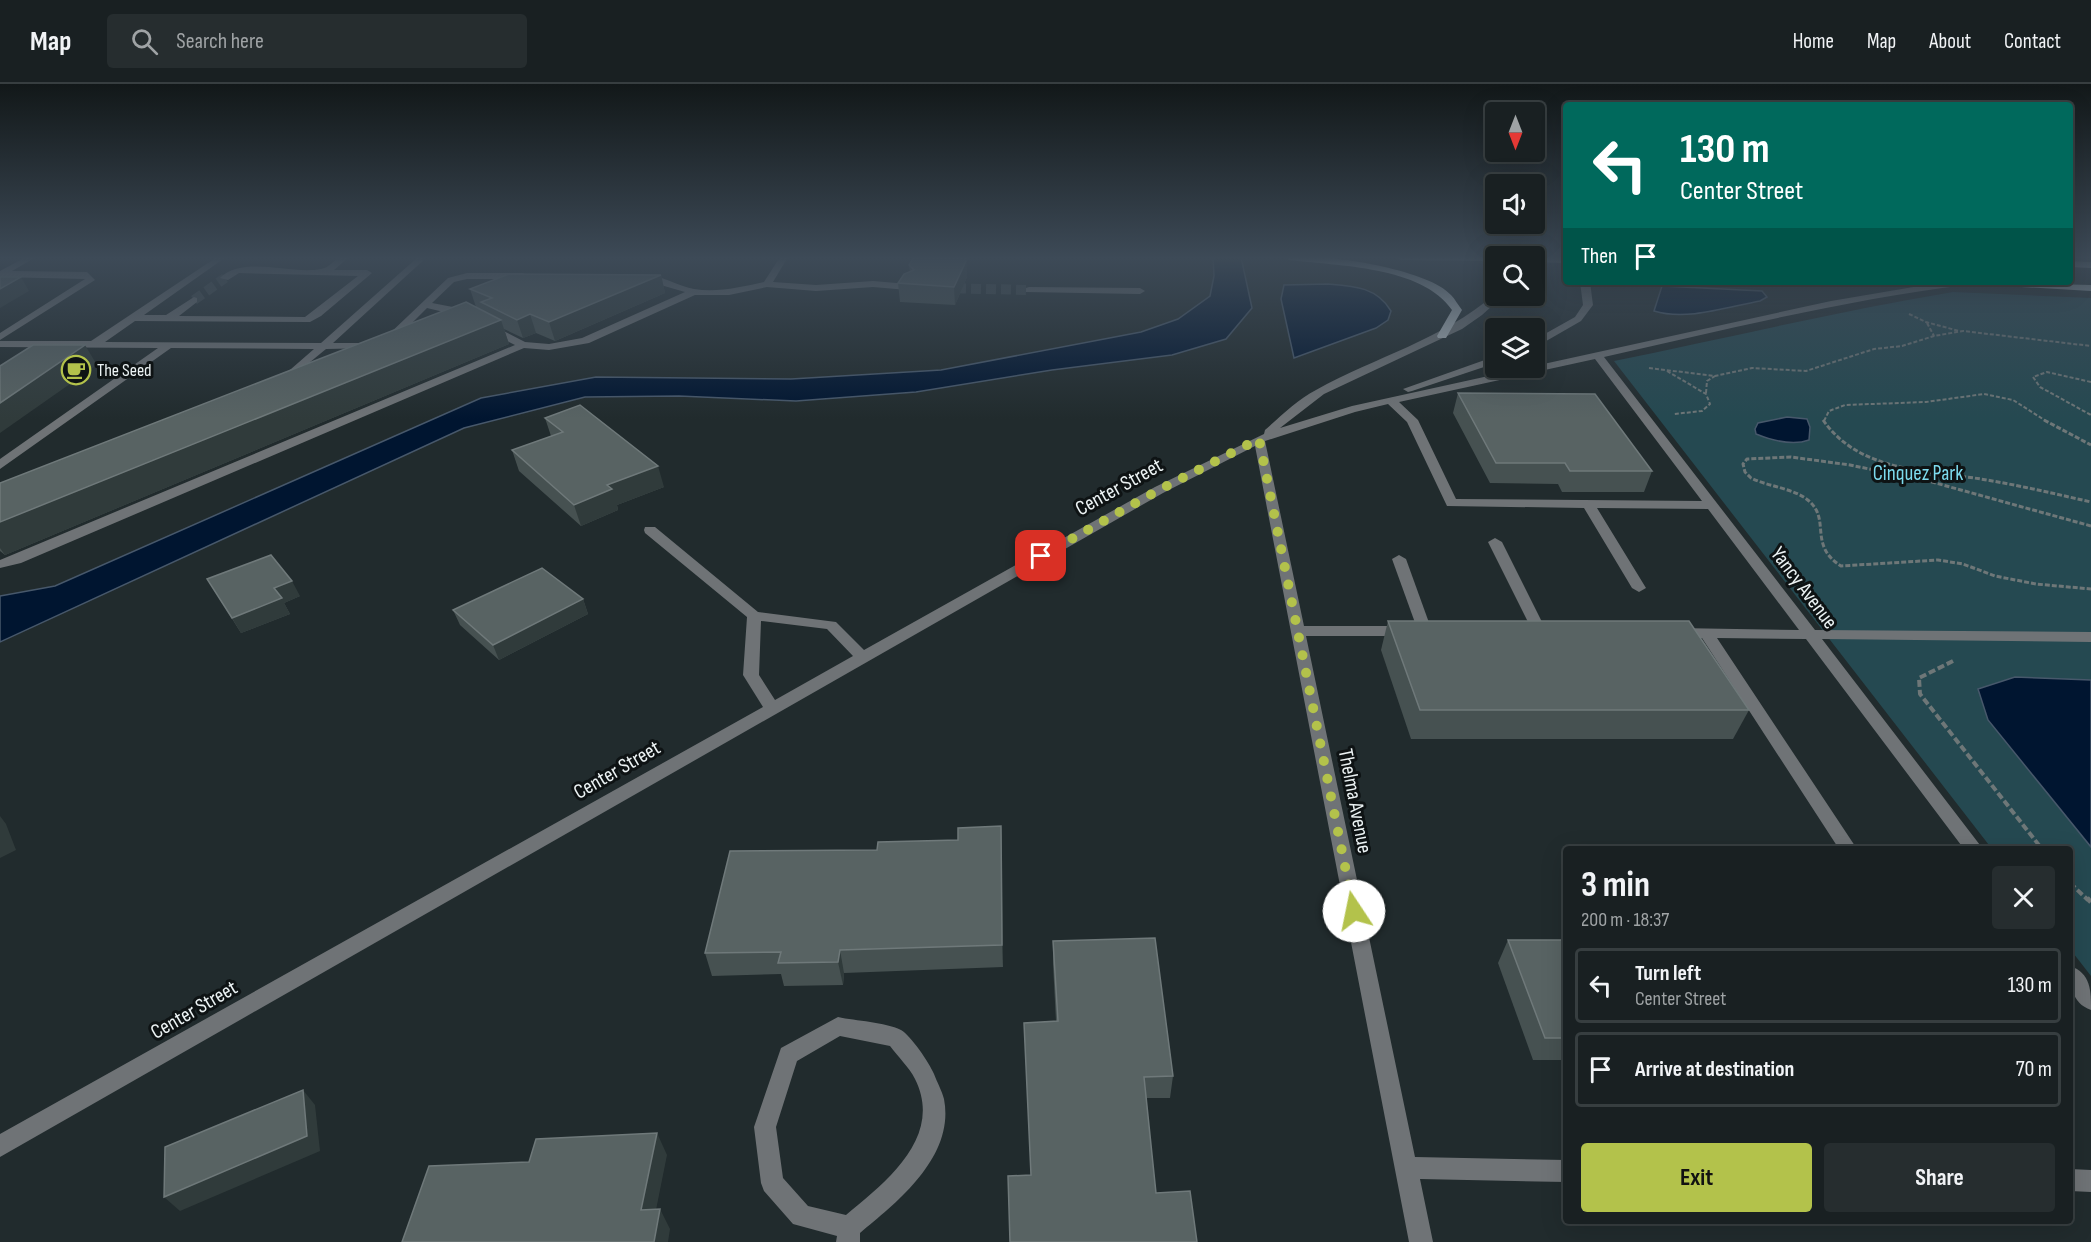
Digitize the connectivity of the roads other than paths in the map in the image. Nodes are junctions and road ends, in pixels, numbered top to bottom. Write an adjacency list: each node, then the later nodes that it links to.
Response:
1 (41, 311): 16 (street)
2 (143, 311): 13 (street)
3 (179, 311): 14 (street)
4 (322, 311): 14 (street)
5 (362, 311): 23 (street)
6 (420, 311): 23 (street)
7 (457, 311): 21 (street)
8 (650, 311): 21 (street)
9 (1456, 311): 15 (main road)
10 (1483, 311): 15 (street, Center Street)
11 (1584, 311): 17 (street)
12 (1799, 311): 25 (street, Center Street)
13 (133, 318): 14 (street); 20 (street)
14 (169, 318)
15 (1442, 336): 30 (street, Center Street)
16 (0, 337)
17 (1545, 338)
18 (0, 344): 19 (street)
19 (63, 344): 20 (street); 24 (street)
20 (94, 344): 22 (street)
21 (523, 345): 37 (street)
22 (167, 346): 23 (street); 31 (street)
23 (324, 346): 27 (street)
24 (45, 356)
25 (1598, 356): 28 (street, Center Street); 33 (street, Yancy Avenue)
26 (1485, 363): 29 (street)
27 (280, 384)
28 (1391, 401): 29 (street, Center Street); 32 (street)
29 (1352, 409): 30 (street, Center Street)
30 (1259, 439): 40 (street, Thelma Avenue); 46 (street, Center Street)
31 (0, 465)
32 (1588, 504): 33 (street); 38 (street)
33 (1711, 505): 44 (street, Yancy Avenue)
34 (650, 530): 39 (street)
35 (1495, 542): 41 (street)
36 (1400, 559): 40 (street)
37 (0, 564)
38 (1639, 588)
39 (754, 616): 46 (street); 47 (street)
40 (1298, 631): 53 (street, Thelma Avenue)
41 (1540, 632)
42 (1659, 633): 43 (street)
43 (1706, 633): 44 (street); 48 (street)
44 (1808, 633): 45 (street); 49 (street, Yancy Avenue)
45 (2091, 637)
46 (863, 657): 47 (street, Center Street)
47 (772, 708): 52 (street, Center Street)
48 (1846, 846)
49 (1972, 846)
50 (2073, 978): 51 (street)
51 (2091, 1001)
52 (0, 1146)
53 (1406, 1168): 54 (street); 58 (street, Thelma Avenue)
54 (1563, 1171)
55 (2073, 1180): 56 (street)
56 (2091, 1181)
57 (849, 1235): 57 (street)
58 (1421, 1242)

